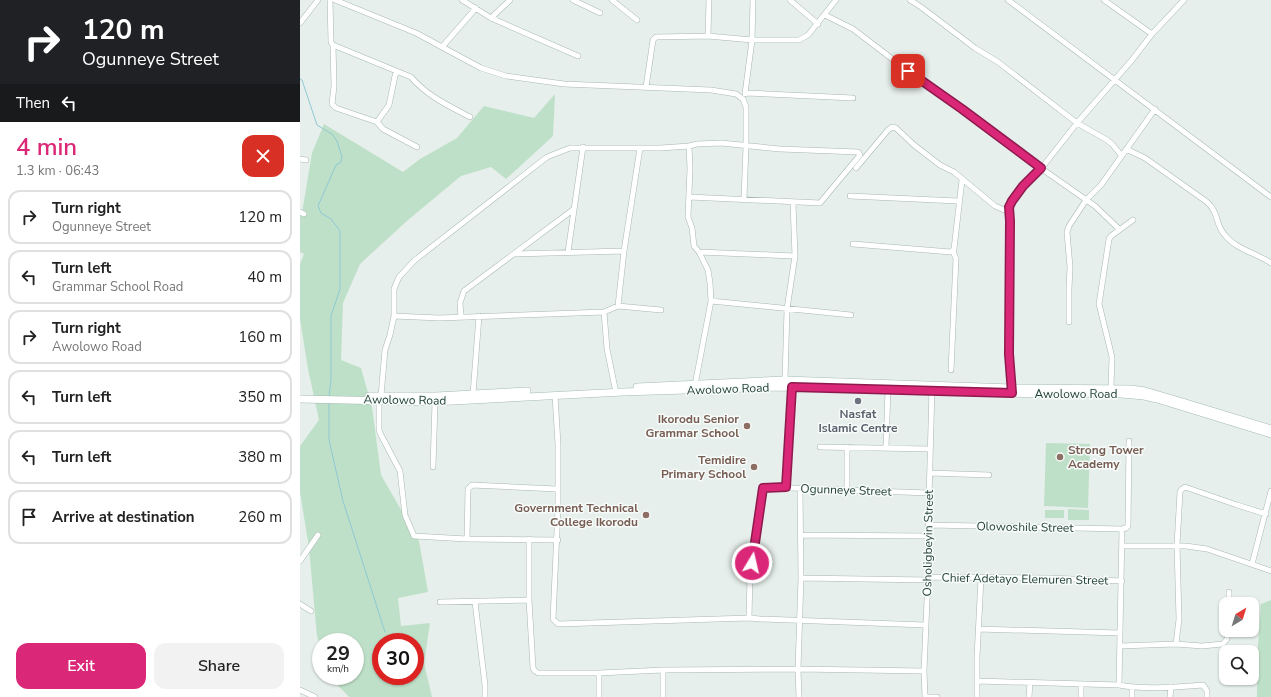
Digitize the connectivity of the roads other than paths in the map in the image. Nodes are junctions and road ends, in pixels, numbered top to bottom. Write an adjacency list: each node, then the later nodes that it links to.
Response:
1 (318, 0): 21 (street)
2 (330, 0): 26 (street)
3 (335, 0): 27 (street)
4 (462, 0): 16 (street)
5 (510, 0): 19 (street)
6 (574, 0): 17 (street)
7 (612, 0): 20 (street)
8 (709, 0): 24 (street)
9 (753, 0): 25 (street)
10 (790, 0): 22 (street)
11 (836, 0): 18 (street)
12 (910, 0): 38 (street)
13 (1008, 0): 30 (street)
14 (1104, 0): 23 (street)
15 (1184, 0): 23 (street)
16 (476, 8): 19 (street); 27 (street)
17 (600, 13)
18 (825, 14): 22 (street); 47 (street)
19 (491, 18): 28 (street)
20 (637, 20)
21 (300, 23)
22 (818, 24): 25 (street)
23 (1152, 34): 30 (street)
24 (708, 36): 25 (street); 31 (street)
25 (752, 40): 32 (street)
26 (333, 45): 29 (street); 37 (street)
27 (442, 48): 31 (street)
28 (578, 56)
29 (396, 71): 36 (street); 37 (street)
30 (1115, 79): 35 (street); 38 (street)
31 (646, 87): 34 (street)
32 (746, 93): 33 (street); 34 (street)
33 (853, 98)
34 (743, 99): 40 (street)
35 (1155, 109): 44 (street); 51 (street)
36 (470, 117)
37 (377, 122): 41 (street)
38 (1077, 123): 45 (street); 47 (street)
39 (689, 146): 40 (street); 43 (street); 50 (street)
40 (746, 146): 52 (street); 55 (street)
41 (417, 147)
42 (583, 147): 43 (street); 56 (street); 74 (street)
43 (640, 148): 61 (street)
44 (1126, 149): 45 (street); 67 (street)
45 (1121, 155): 53 (street)
46 (856, 168): 48 (street)
47 (1041, 168): 53 (street); 57 (street)
48 (962, 180): 54 (street); 57 (street)
49 (850, 196): 54 (street)
50 (689, 197): 52 (street); 64 (street)
51 (1271, 197)
52 (744, 199): 55 (street)
53 (1086, 200): 59 (street); 77 (street)
54 (958, 201): 62 (street)
55 (793, 202): 66 (street)
56 (574, 209): 63 (street); 65 (street)
57 (1009, 212): 86 (street)
58 (1133, 220): 59 (street)
59 (1119, 229): 84 (street)
60 (853, 244): 62 (street)
61 (624, 251): 63 (street); 69 (street)
62 (953, 251): 78 (street)
63 (568, 252): 65 (street)
64 (699, 252): 66 (street); 68 (street)
65 (512, 254): 76 (street)
66 (795, 256): 70 (street)
67 (1271, 263)
68 (711, 301): 70 (street); 80 (street)
69 (618, 306): 71 (street); 72 (street)
70 (787, 309): 73 (street); 79 (street)
71 (661, 310)
72 (604, 312): 75 (street); 83 (street)
73 (851, 315)
74 (394, 316): 76 (street); 91 (street)
75 (479, 316): 76 (street); 88 (street)
76 (461, 317)
77 (1069, 322)
78 (951, 370)
79 (785, 380): 80 (main road, Awolowo Road); 82 (main road, Awolowo Road)
80 (695, 385): 83 (main road, Awolowo Road)
81 (792, 387): 85 (main road, Awolowo Road); 89 (main road, Awolowo Road); 104 (street)
82 (932, 387): 85 (main road, Awolowo Road); 86 (main road, Awolowo Road); 100 (street, Osholigbeyin Street)
83 (615, 388): 88 (main road, Awolowo Road)
84 (1112, 388): 86 (main road, Awolowo Road); 94 (main road, Awolowo Road)
85 (888, 389): 99 (street)
86 (1012, 390): 95 (main road, Awolowo Road)
87 (300, 394): 90 (main road, Awolowo Road)
88 (473, 394): 91 (main road, Awolowo Road)
89 (555, 395): 93 (main road, Awolowo Road); 105 (street)
90 (321, 397): 91 (main road, Awolowo Road); 92 (main road, Awolowo Road)
91 (380, 398): 93 (main road, Awolowo Road); 116 (street)
92 (300, 399)
93 (435, 402): 101 (street)
94 (1271, 429)
95 (1271, 434)
96 (1129, 441): 112 (street)
97 (820, 447): 98 (street)
98 (847, 447): 99 (street); 107 (street)
99 (886, 448): 100 (street)
100 (930, 449): 102 (street, Osholigbeyin Street)
101 (433, 467)
102 (930, 473): 103 (street); 109 (street, Osholigbeyin Street)
103 (989, 475)
104 (786, 487): 106 (street, Ogunneye Street); 135 (street, Ogunneye Street)
105 (558, 489): 116 (street); 118 (street)
106 (800, 490): 107 (street, Ogunneye Street); 114 (street)
107 (847, 491): 109 (street, Ogunneye Street)
108 (1271, 491): 110 (street)
109 (929, 493): 111 (street, Osholigbeyin Street)
110 (1266, 514): 120 (street); 122 (street)
111 (929, 525): 112 (street, Olowoshile Street); 115 (street, Osholigbeyin Street)
112 (1122, 529): 119 (street)
113 (318, 535): 121 (street)
114 (800, 535): 115 (street); 124 (street)
115 (928, 536): 125 (street, Osholigbeyin Street)
116 (467, 539): 117 (street)
117 (529, 539): 118 (street); 130 (street)
118 (558, 540): 135 (street)
119 (1123, 546): 120 (street); 127 (street)
120 (1177, 546): 122 (street); 141 (street)
121 (300, 560)
122 (1252, 564): 123 (street)
123 (1271, 571)
124 (801, 578): 125 (street, Chief Adetayo Elemuren Street); 136 (street)
125 (928, 578): 126 (street, Chief Adetayo Elemuren Street); 137 (street, Osholigbeyin Street)
126 (981, 578): 127 (street, Chief Adetayo Elemuren Street); 138 (street)
127 (1122, 581): 139 (street)
128 (1229, 592): 129 (street)
129 (1229, 597)
130 (529, 600): 132 (street); 146 (street)
131 (440, 602): 132 (street)
132 (475, 602): 155 (street)
133 (300, 604): 134 (street)
134 (311, 611)
135 (750, 618): 136 (street)
136 (800, 621): 137 (street); 143 (street)
137 (925, 625): 145 (street, Osholigbeyin Street)
138 (978, 628): 139 (street); 147 (street)
139 (1120, 633): 142 (street)
140 (1227, 637): 141 (street)
141 (1176, 644): 142 (street)
142 (1120, 646): 150 (street)
143 (798, 669): 144 (street); 145 (street); 158 (street)
144 (663, 670): 146 (street); 157 (street)
145 (924, 671): 160 (street, Osholigbeyin Street)
146 (599, 673): 156 (street)
147 (977, 681): 148 (street); 162 (street)
148 (1030, 683): 149 (street); 163 (street)
149 (1081, 685): 150 (street); 164 (street)
150 (1119, 685): 151 (street)
151 (1132, 687): 152 (street); 165 (street)
152 (1171, 687): 166 (street); 167 (street)
153 (300, 690): 154 (street)
154 (315, 697)
155 (485, 697)
156 (599, 697)
157 (663, 697)
158 (798, 697): 159 (street)
159 (803, 697)
160 (925, 697): 161 (street)
161 (937, 697)
162 (977, 697)
163 (1029, 697)
164 (1081, 697)
165 (1132, 697)
166 (1170, 697)
167 (1207, 697)

